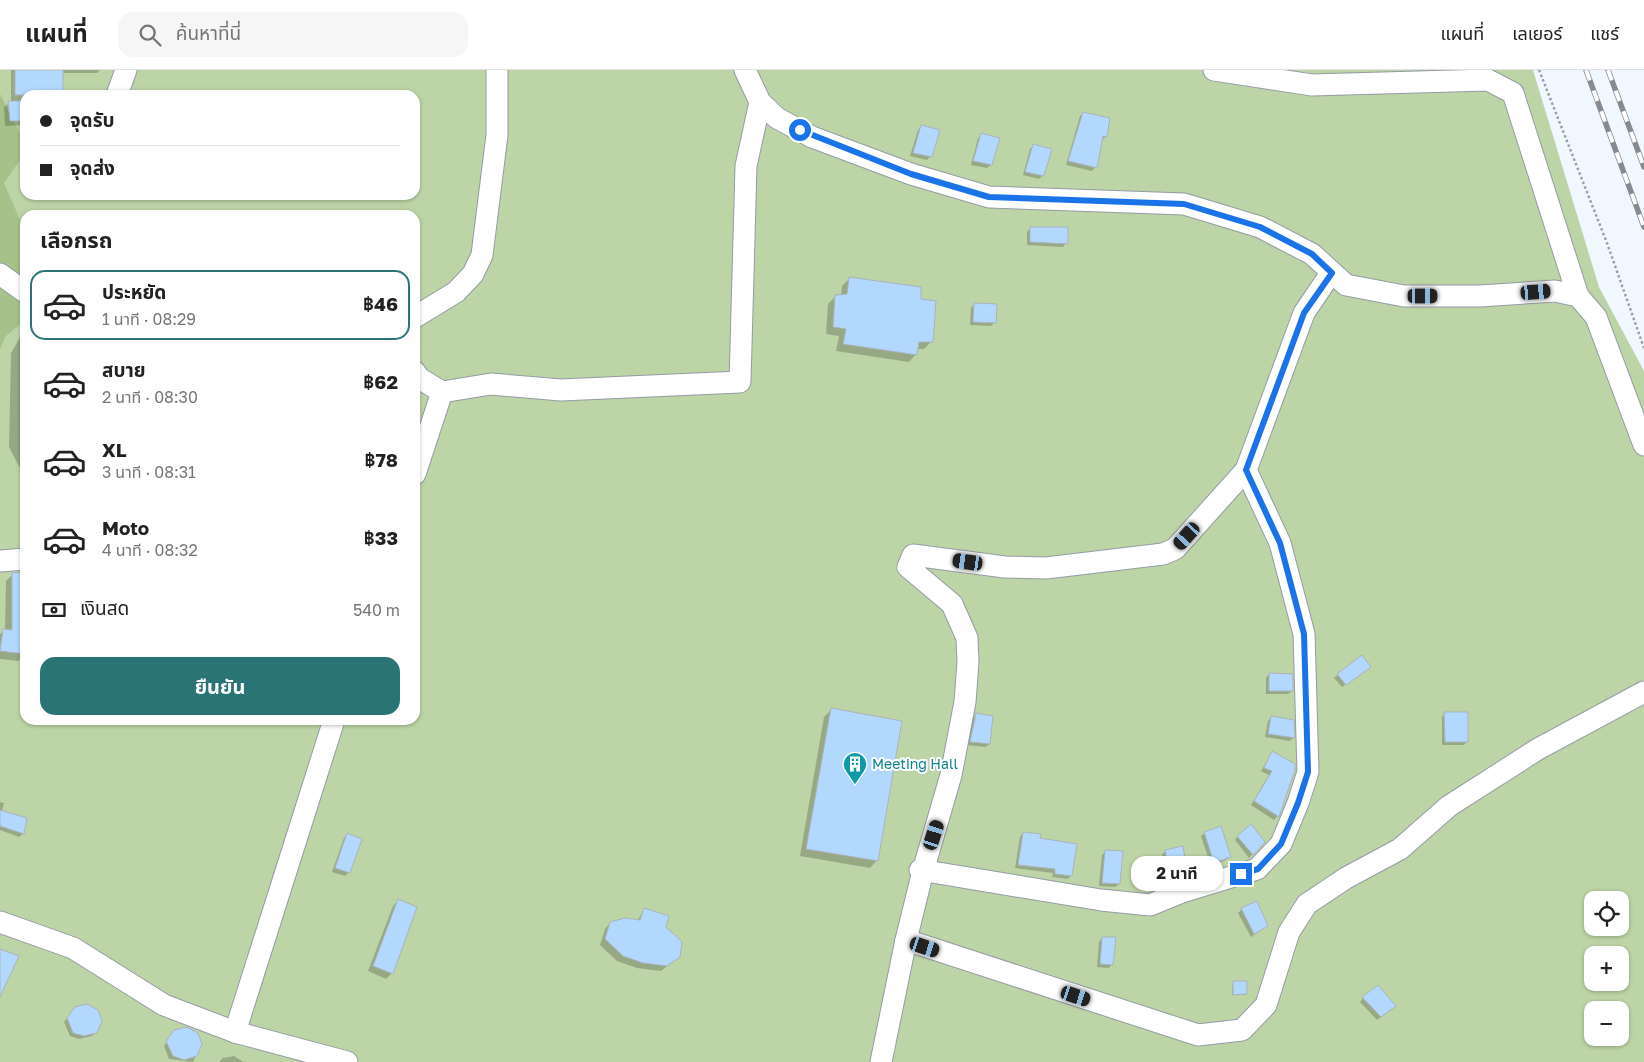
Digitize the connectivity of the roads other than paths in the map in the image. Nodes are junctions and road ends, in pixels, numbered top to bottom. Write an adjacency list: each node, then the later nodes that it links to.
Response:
1 (126, 70): 5 (street)
2 (497, 70): 11 (street)
3 (745, 70): 6 (street)
4 (1214, 70): 10 (street)
5 (119, 90)
6 (760, 102): 7 (street); 13 (street)
7 (1332, 273): 10 (street); 16 (street)
8 (0, 274): 9 (street)
9 (20, 288)
10 (1578, 296): 14 (street)
11 (420, 314)
12 (420, 379): 13 (street)
13 (442, 392): 15 (street)
14 (1644, 445)
15 (420, 459)
16 (1246, 470): 21 (street); 21 (street)
17 (20, 559): 18 (street)
18 (0, 561)
19 (1644, 692): 23 (street)
20 (332, 725): 24 (street)
21 (921, 870): 23 (street)
22 (0, 922): 24 (street)
23 (906, 940): 26 (street)
24 (235, 1032): 25 (street)
25 (347, 1062)
26 (881, 1062)

